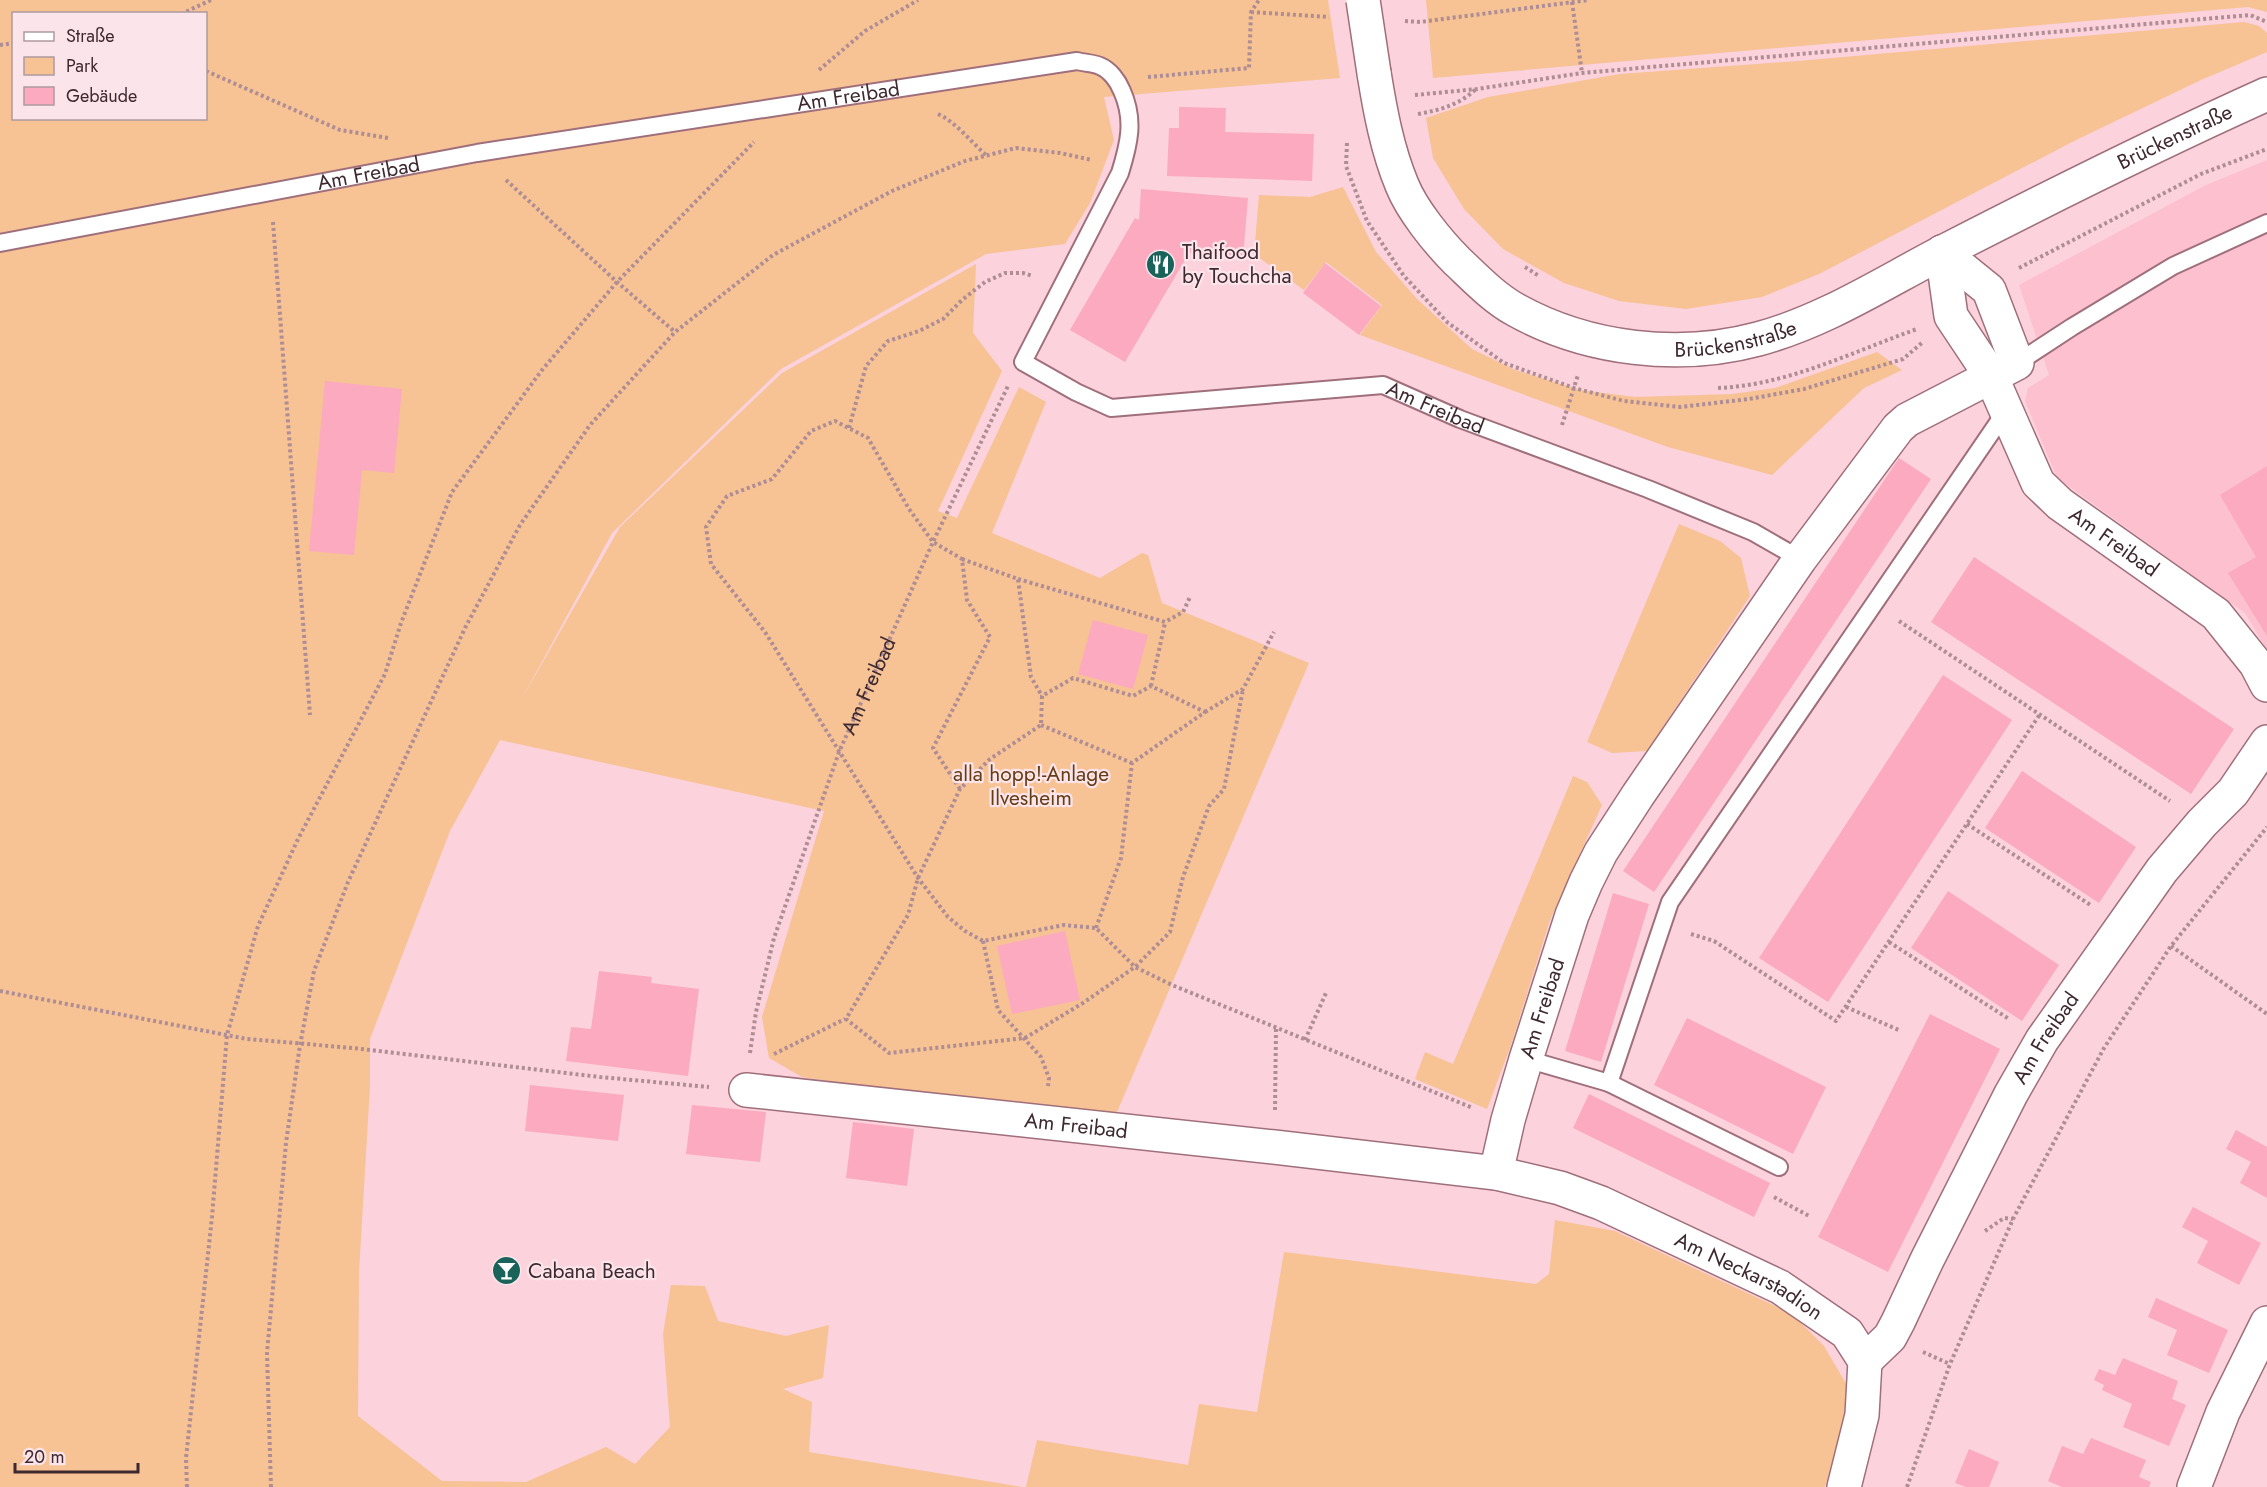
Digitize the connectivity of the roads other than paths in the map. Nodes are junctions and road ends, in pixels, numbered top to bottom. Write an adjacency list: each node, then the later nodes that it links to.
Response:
1 (1363, 0): 5 (street, Brückenstraße, bridge)
2 (2267, 94): 5 (street, Brückenstraße)
3 (2267, 223): 6 (lane)
4 (0, 243): 8 (lane, Am Freibad)
5 (1942, 252): 6 (street, Am Freibad); 6 (street, Am Freibad)
6 (2004, 369): 7 (street, Am Freibad); 8 (street, Am Freibad)
7 (2006, 411): 9 (street, Am Freibad); 12 (lane)
8 (1800, 560): 11 (street, Am Freibad)
9 (2267, 685)
10 (2267, 742): 17 (street, Am Freibad)
11 (1526, 1059): 12 (lane); 15 (street, Am Freibad)
12 (1609, 1083): 14 (lane)
13 (746, 1090): 15 (street, Am Freibad)
14 (1779, 1167)
15 (1496, 1173): 17 (street, Am Neckarstadion)
16 (2267, 1323): 19 (street)
17 (1865, 1361): 18 (street)
18 (1844, 1487)
19 (2194, 1487)

